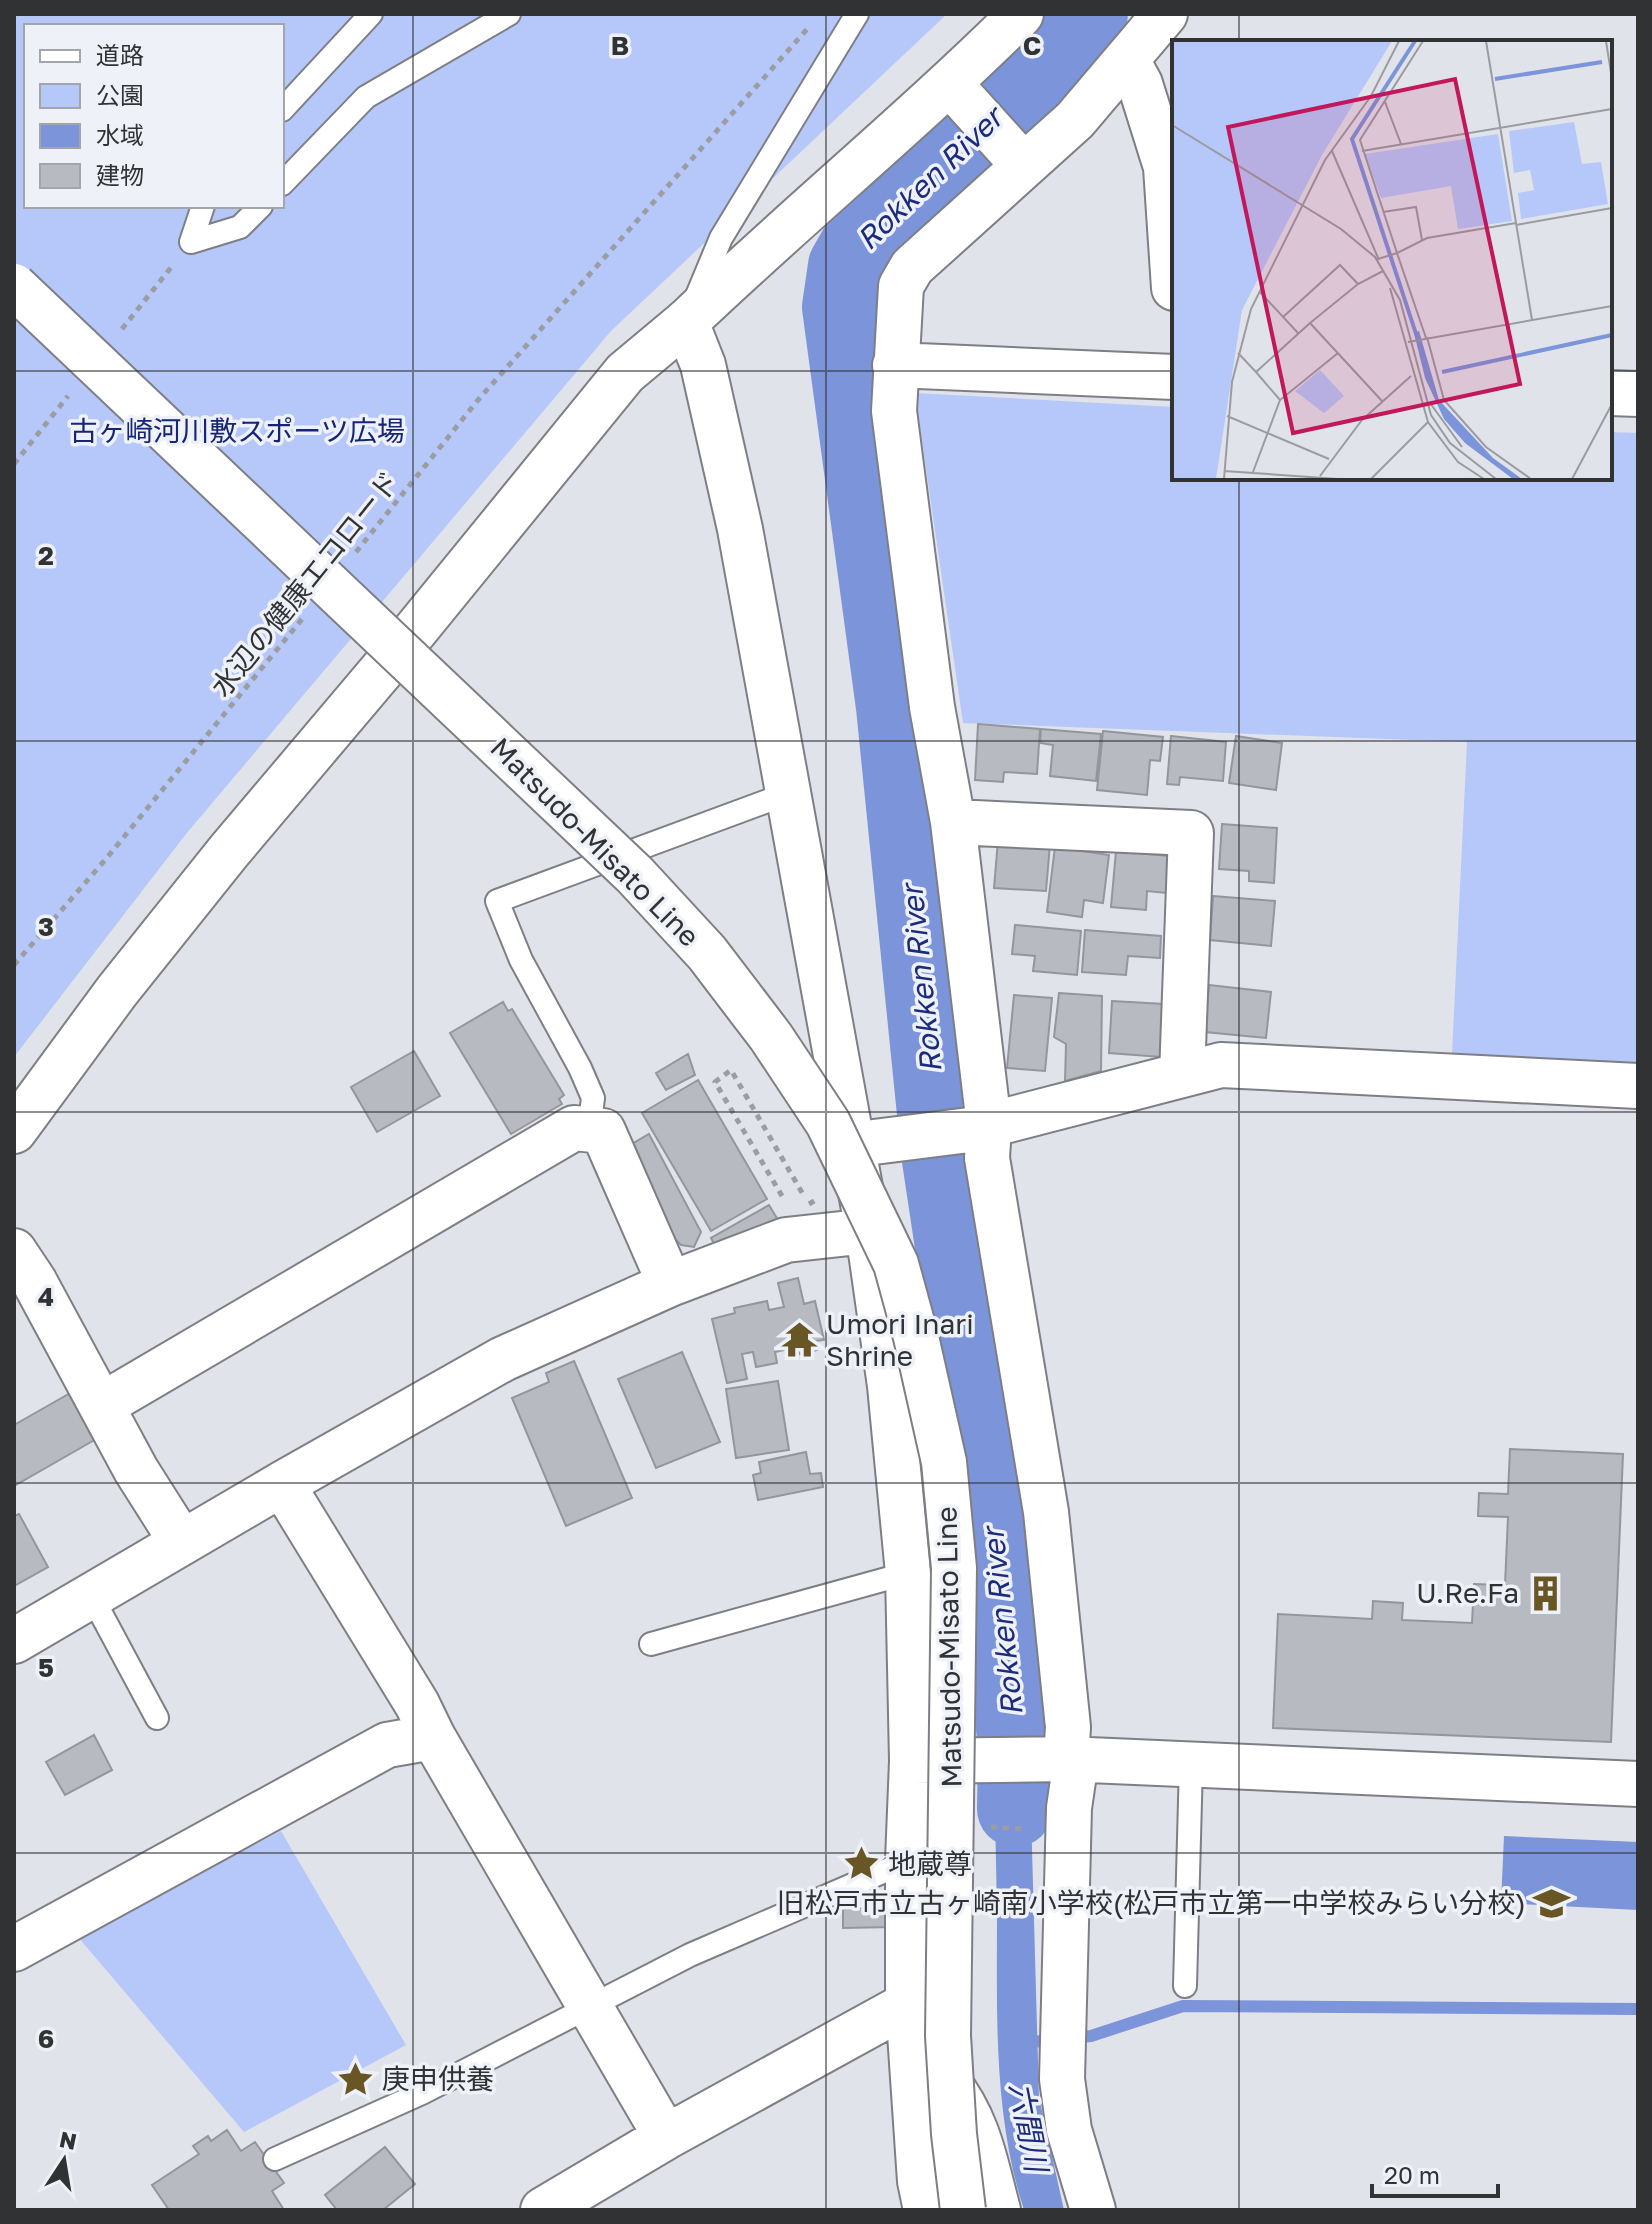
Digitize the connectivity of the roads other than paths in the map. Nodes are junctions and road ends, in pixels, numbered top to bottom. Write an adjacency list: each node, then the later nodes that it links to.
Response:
1 (371, 14): 8 (lane)
2 (509, 14): 10 (lane)
3 (857, 14): 15 (lane)
4 (1021, 14): 7 (street)
5 (1165, 14): 6 (street)
6 (1127, 60): 9 (street); 13 (street)
7 (950, 84): 9 (street); 15 (street)
8 (284, 108)
9 (1024, 166): 16 (street)
10 (284, 182)
11 (202, 208): 12 (lane)
12 (259, 208)
13 (1172, 258)
14 (14, 286): 53 (street, Matsudo-Misato Line, bridge)
15 (686, 322): 20 (street); 26 (street)
16 (895, 365): 17 (street); 21 (street)
17 (1172, 377)
18 (1612, 393): 19 (street)
19 (1638, 394)
20 (789, 793): 25 (lane); 27 (street)
21 (953, 822): 22 (street); 24 (street)
22 (1182, 1075): 23 (street); 24 (street)
23 (1638, 1086)
24 (983, 1127): 27 (street); 40 (street)
25 (589, 1129): 30 (street); 31 (street)
26 (14, 1131)
27 (864, 1144): 28 (street)
28 (868, 1231): 30 (street); 34 (street)
29 (14, 1251): 31 (street)
30 (670, 1284): 32 (street)
31 (102, 1405): 33 (street)
32 (282, 1484): 33 (street); 39 (street)
33 (181, 1541): 35 (street)
34 (908, 1573): 37 (lane); 41 (street)
35 (91, 1595): 36 (street); 38 (lane)
36 (14, 1641)
37 (651, 1644)
38 (157, 1718)
39 (433, 1737): 45 (street); 47 (street)
40 (1071, 1759): 41 (street); 42 (street); 55 (street)
41 (912, 1761): 44 (street)
42 (1191, 1764): 43 (street); 46 (lane)
43 (1638, 1784)
44 (908, 1861): 47 (lane); 48 (street)
45 (14, 1949)
46 (1185, 1986)
47 (589, 2007): 49 (street); 50 (lane)
48 (909, 2022): 49 (street); 52 (street); 54 (street)
49 (666, 2137): 51 (street)
50 (275, 2159)
51 (543, 2210)
52 (926, 2210)
53 (963, 2210)
54 (998, 2210)
55 (1093, 2210)

